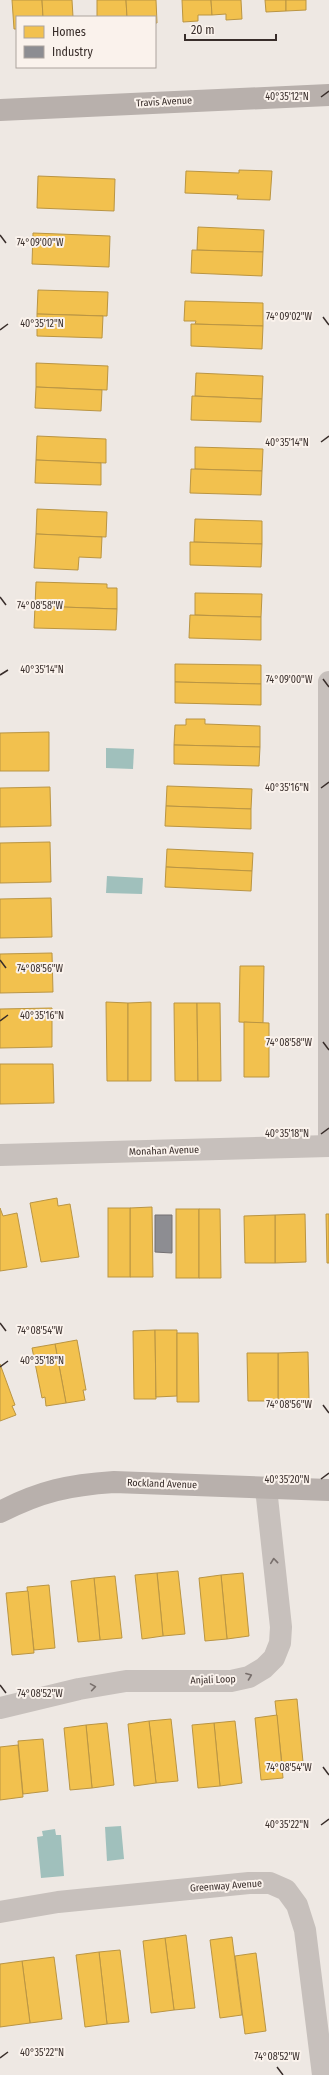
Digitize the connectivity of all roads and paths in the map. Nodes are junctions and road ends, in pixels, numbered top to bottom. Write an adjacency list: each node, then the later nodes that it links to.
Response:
1 (329, 95): 2 (street, Travis Avenue)
2 (0, 110)
3 (329, 682): 4 (street)
4 (329, 786): 5 (street)
5 (329, 1146): 6 (street, Monahan Avenue)
6 (0, 1155)
7 (266, 1488): 8 (street, Rockland Avenue); 9 (street, Rockland Avenue); 10 (street, Anjali Loop, one-way to 7)
8 (329, 1490)
9 (0, 1512)
10 (0, 1708)
11 (0, 1912): 12 (street, Greenway Avenue)
12 (323, 2075)

